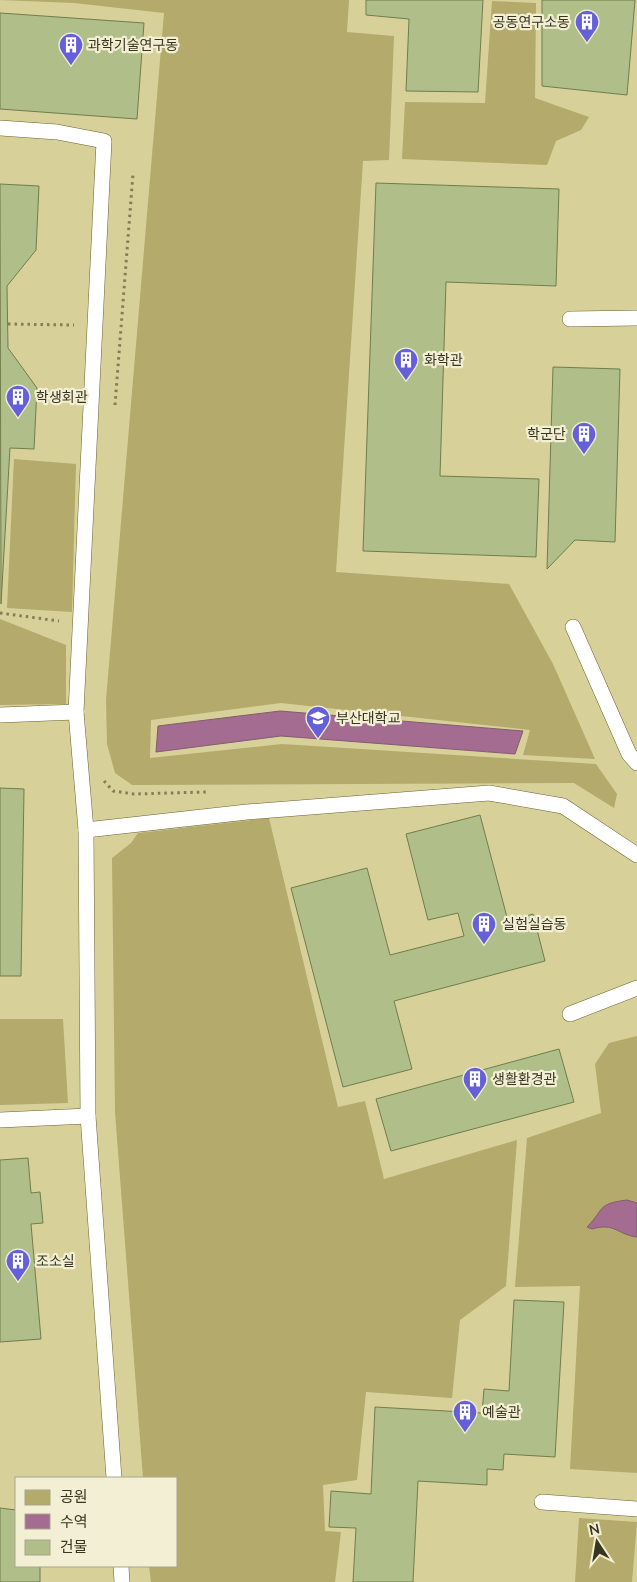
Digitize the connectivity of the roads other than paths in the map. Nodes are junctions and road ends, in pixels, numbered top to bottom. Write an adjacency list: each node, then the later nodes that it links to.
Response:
1 (0, 128): 5 (lane)
2 (637, 318): 3 (lane)
3 (570, 319)
4 (573, 627): 7 (lane)
5 (76, 712): 6 (lane); 8 (lane)
6 (0, 715)
7 (637, 763)
8 (86, 830): 9 (lane); 12 (lane)
9 (637, 854)
10 (637, 988): 11 (lane)
11 (570, 1014)
12 (88, 1116): 13 (lane); 14 (lane)
13 (0, 1120)
14 (114, 1477)
15 (542, 1502): 16 (lane)
16 (637, 1510)
17 (121, 1567): 18 (lane)
18 (122, 1582)

